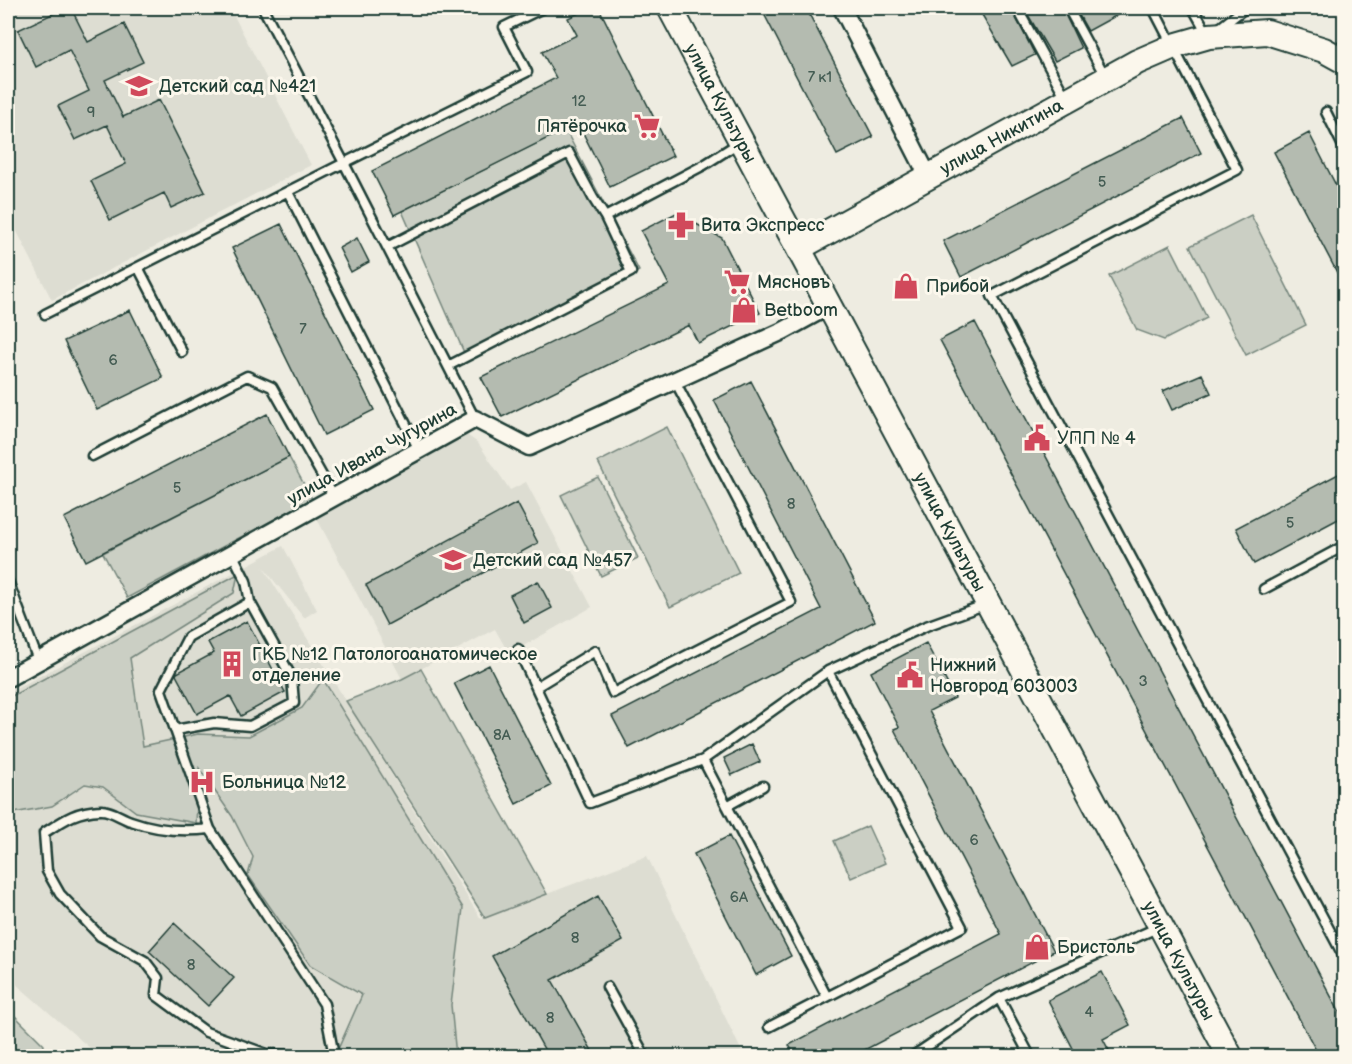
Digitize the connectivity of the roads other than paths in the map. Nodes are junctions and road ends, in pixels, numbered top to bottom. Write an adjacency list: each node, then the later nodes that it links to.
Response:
1 (264, 8): 18 (lane)
2 (543, 8): 18 (lane)
3 (670, 8): 16 (main road, улица Культуры)
4 (842, 8): 19 (street)
5 (1017, 8): 14 (lane)
6 (1068, 8): 13 (lane)
7 (1153, 8): 11 (lane)
8 (1193, 8): 10 (lane)
9 (1245, 8): 10 (lane)
10 (1209, 36): 11 (main road, улица Никитина); 12 (main road, улица Никитина)
11 (1174, 46): 13 (main road, улица Никитина); 51 (lane)
12 (1344, 61)
13 (1107, 78): 14 (main road, улица Никитина)
14 (1067, 100): 19 (main road, улица Никитина)
15 (1326, 112): 17 (lane)
16 (741, 141): 21 (lane); 23 (main road, улица Культуры)
17 (1344, 148)
18 (344, 164): 20 (lane); 22 (lane)
19 (928, 176): 23 (main road, улица Никитина)
20 (288, 192): 24 (lane); 31 (lane)
21 (605, 217): 22 (lane); 28 (lane)
22 (387, 247): 28 (lane)
23 (799, 248): 25 (main road, улица Культуры)
24 (138, 267): 26 (lane); 27 (lane)
25 (829, 306): 29 (street, улица Ивана Чугурина); 39 (main road, улица Культуры)
26 (45, 314)
27 (182, 352)
28 (448, 366): 30 (lane)
29 (675, 381): 30 (street, улица Ивана Чугурина); 44 (lane)
30 (475, 419): 31 (street, улица Ивана Чугурина)
31 (419, 450): 33 (street, улица Ивана Чугурина)
32 (92, 456): 33 (lane)
33 (333, 497): 35 (street, улица Ивана Чугурина)
34 (1344, 546): 37 (lane)
35 (232, 553): 38 (lane); 41 (street, улица Ивана Чугурина)
36 (8, 581): 41 (lane)
37 (1264, 589)
38 (250, 602): 45 (lane); 45 (lane)
39 (987, 604): 42 (lane); 50 (main road, улица Культуры)
40 (518, 649): 44 (lane)
41 (38, 660): 43 (street, улица Ивана Чугурина)
42 (828, 671): 46 (lane); 53 (lane)
43 (8, 678)
44 (536, 687): 46 (lane)
45 (175, 730): 49 (lane)
46 (703, 760): 48 (lane)
47 (763, 786): 48 (lane)
48 (727, 806): 53 (lane)
49 (210, 829): 56 (lane); 57 (lane)
50 (1160, 926): 54 (lane); 61 (main road, улица Культуры)
51 (1344, 957)
52 (607, 987): 58 (lane)
53 (826, 997): 55 (lane)
54 (999, 998): 59 (lane); 60 (lane)
55 (769, 1027)
56 (313, 1056)
57 (334, 1056)
58 (645, 1056)
59 (913, 1056)
60 (1030, 1056)
61 (1230, 1056)

